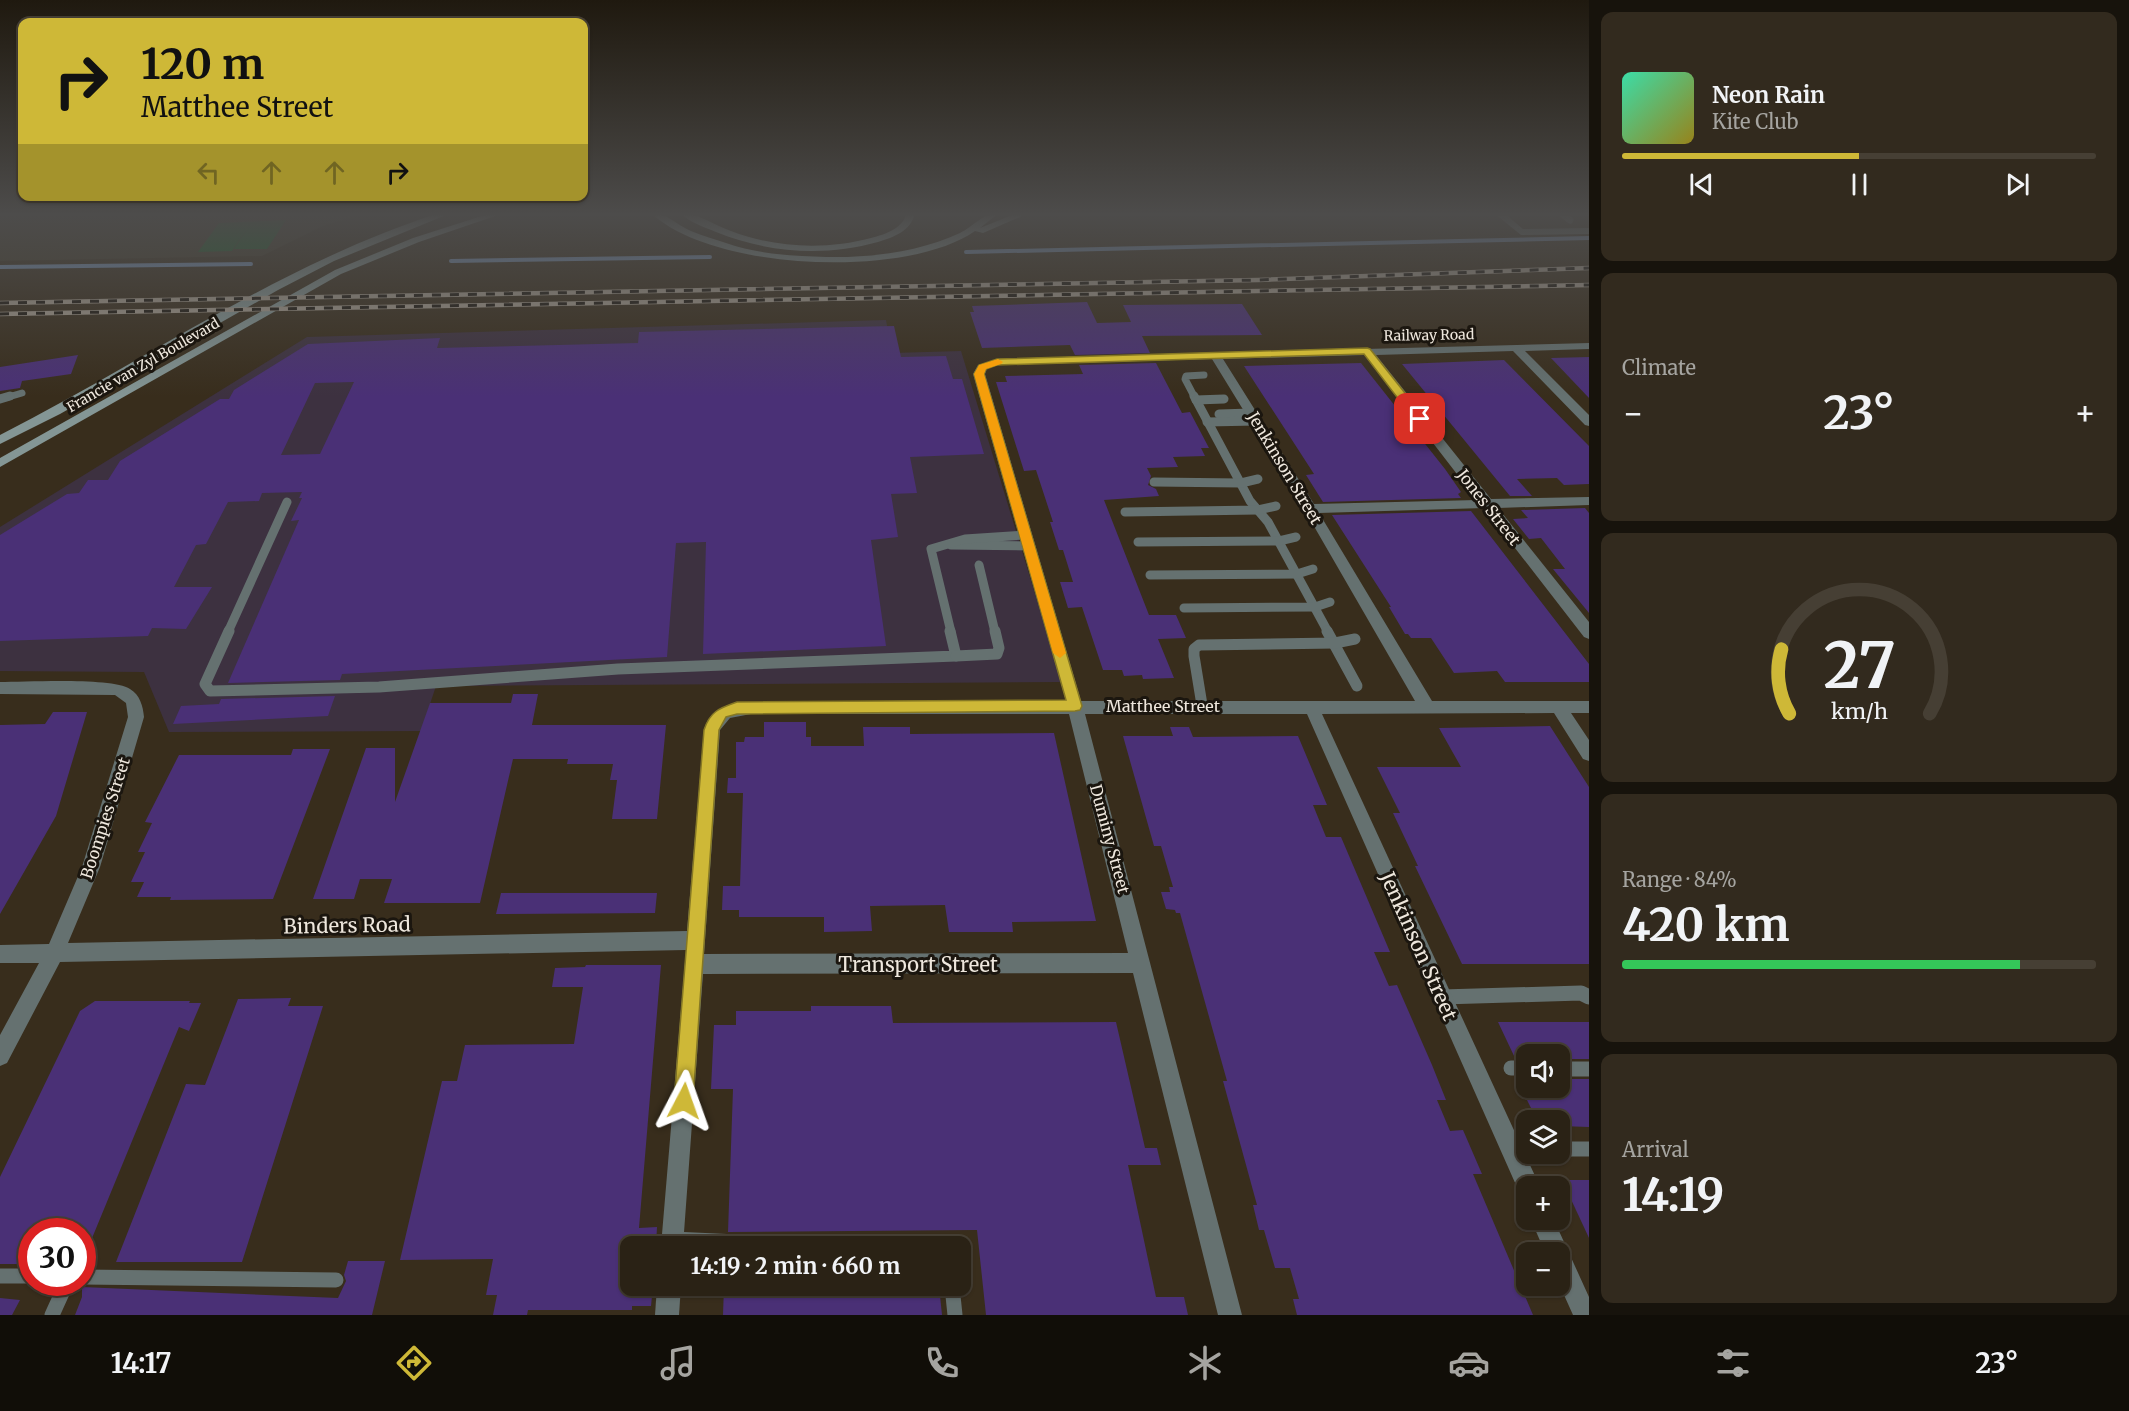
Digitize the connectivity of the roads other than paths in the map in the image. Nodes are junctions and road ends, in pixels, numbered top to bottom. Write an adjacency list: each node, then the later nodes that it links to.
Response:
1 (301, 274): 16 (main road, Francie van Zyl Boulevard)
2 (334, 274): 17 (main road, Francie van Zyl Boulevard)
3 (1589, 346): 4 (street, Railway Road)
4 (1516, 348): 5 (street, Railway Road); 15 (street)
5 (1367, 351): 6 (street, Railway Road); 23 (street, Jones Street)
6 (1215, 355): 7 (street, Railway Road); 13 (street, Jenkinson Street)
7 (982, 367): 29 (street, Duminy Street)
8 (1204, 375): 12 (lane)
9 (22, 393): 10 (lane)
10 (0, 399)
11 (1224, 399): 12 (lane)
12 (1196, 400): 14 (lane)
13 (1254, 417): 14 (lane); 25 (street, Jenkinson Street)
14 (1206, 418): 20 (lane)
15 (1589, 422)
16 (0, 440)
17 (0, 463)
18 (1258, 479): 20 (lane)
19 (1154, 482): 20 (lane)
20 (1241, 483): 26 (lane)
21 (1589, 501): 23 (street)
22 (287, 502): 42 (lane)
23 (1487, 504): 25 (street); 39 (street, Jones Street)
24 (1276, 506): 26 (lane)
25 (1310, 509): 46 (street, Jenkinson Street)
26 (1258, 510): 27 (lane); 30 (lane)
27 (1125, 512)
28 (1296, 537): 30 (lane)
29 (1027, 541): 42 (lane); 47 (street, Duminy Street)
30 (1279, 541): 31 (lane); 34 (lane)
31 (1138, 542)
32 (979, 565): 42 (lane)
33 (1313, 569): 34 (lane)
34 (1297, 574): 35 (lane); 37 (lane)
35 (1150, 575)
36 (1330, 602): 37 (lane)
37 (1315, 607): 38 (lane); 41 (lane)
38 (1184, 608)
39 (1589, 633)
40 (1355, 639): 41 (lane)
41 (1335, 644): 43 (lane); 45 (lane)
42 (956, 656)
43 (1357, 686)
44 (0, 688): 54 (street, Boompies Street)
45 (1202, 705): 47 (street, Matthee Street); 48 (street, Matthee Street)
46 (1426, 705): 48 (street, Matthee Street); 49 (street, Matthee Street)
47 (1075, 706): 52 (street, Matthee Street); 55 (street, Duminy Street)
48 (1311, 706): 57 (street, Jenkinson Street)
49 (1558, 707): 50 (street, Matthee Street); 51 (street)
50 (1589, 707)
51 (1589, 754)
52 (696, 940): 54 (street, Binders Road); 56 (street)
53 (0, 954): 54 (street, Binders Road)
54 (54, 954): 59 (street, Boompies Street)
55 (1142, 963): 56 (street, Transport Street); 79 (street, Duminy Street)
56 (694, 964): 67 (street)
57 (1442, 997): 58 (lane); 64 (street, Jenkinson Street)
58 (1589, 997)
59 (0, 1056)
60 (1511, 1068): 61 (lane)
61 (1516, 1068)
62 (1570, 1069): 63 (lane)
63 (1589, 1069)
64 (1516, 1143)
65 (1570, 1149): 66 (lane)
66 (1589, 1149)
67 (674, 1236)
68 (0, 1276): 69 (lane)
69 (18, 1276)
70 (96, 1277): 71 (lane)
71 (336, 1280)
72 (1570, 1281): 80 (street)
73 (61, 1296): 76 (lane)
74 (668, 1296): 77 (street)
75 (953, 1296): 78 (lane)
76 (52, 1315)
77 (667, 1315)
78 (955, 1315)
79 (1230, 1315)
80 (1585, 1315)

